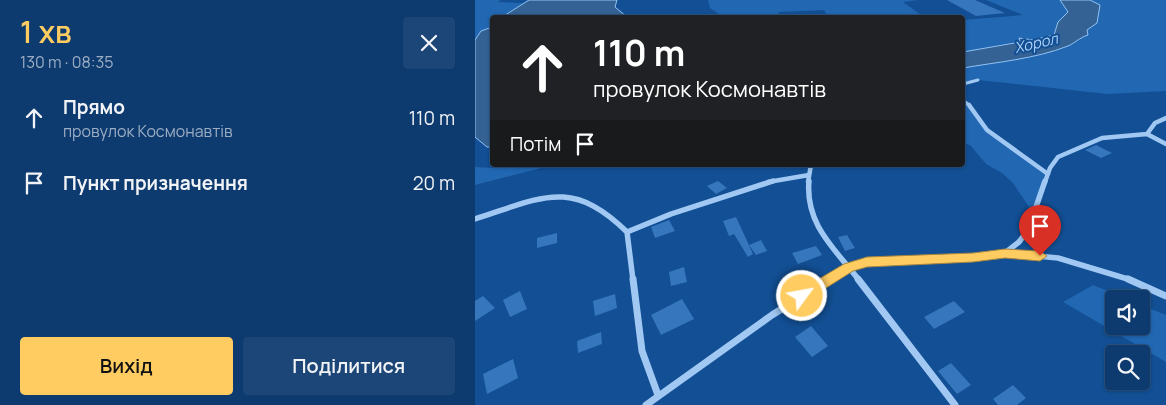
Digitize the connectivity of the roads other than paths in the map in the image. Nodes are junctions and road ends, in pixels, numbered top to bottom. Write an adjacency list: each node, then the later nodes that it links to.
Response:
1 (979, 80): 2 (street)
2 (965, 84)
3 (965, 102): 8 (street)
4 (1166, 118): 5 (street)
5 (1147, 134): 6 (street); 8 (street)
6 (1166, 144)
7 (811, 167): 9 (street)
8 (1048, 174): 12 (street)
9 (809, 175): 11 (street); 13 (street)
10 (475, 219): 11 (street)
11 (627, 232): 15 (street)
12 (1005, 253): 13 (street); 14 (street)
13 (849, 267): 15 (street); 17 (street)
14 (1166, 296)
15 (658, 395): 16 (street)
16 (646, 405)
17 (955, 405)

